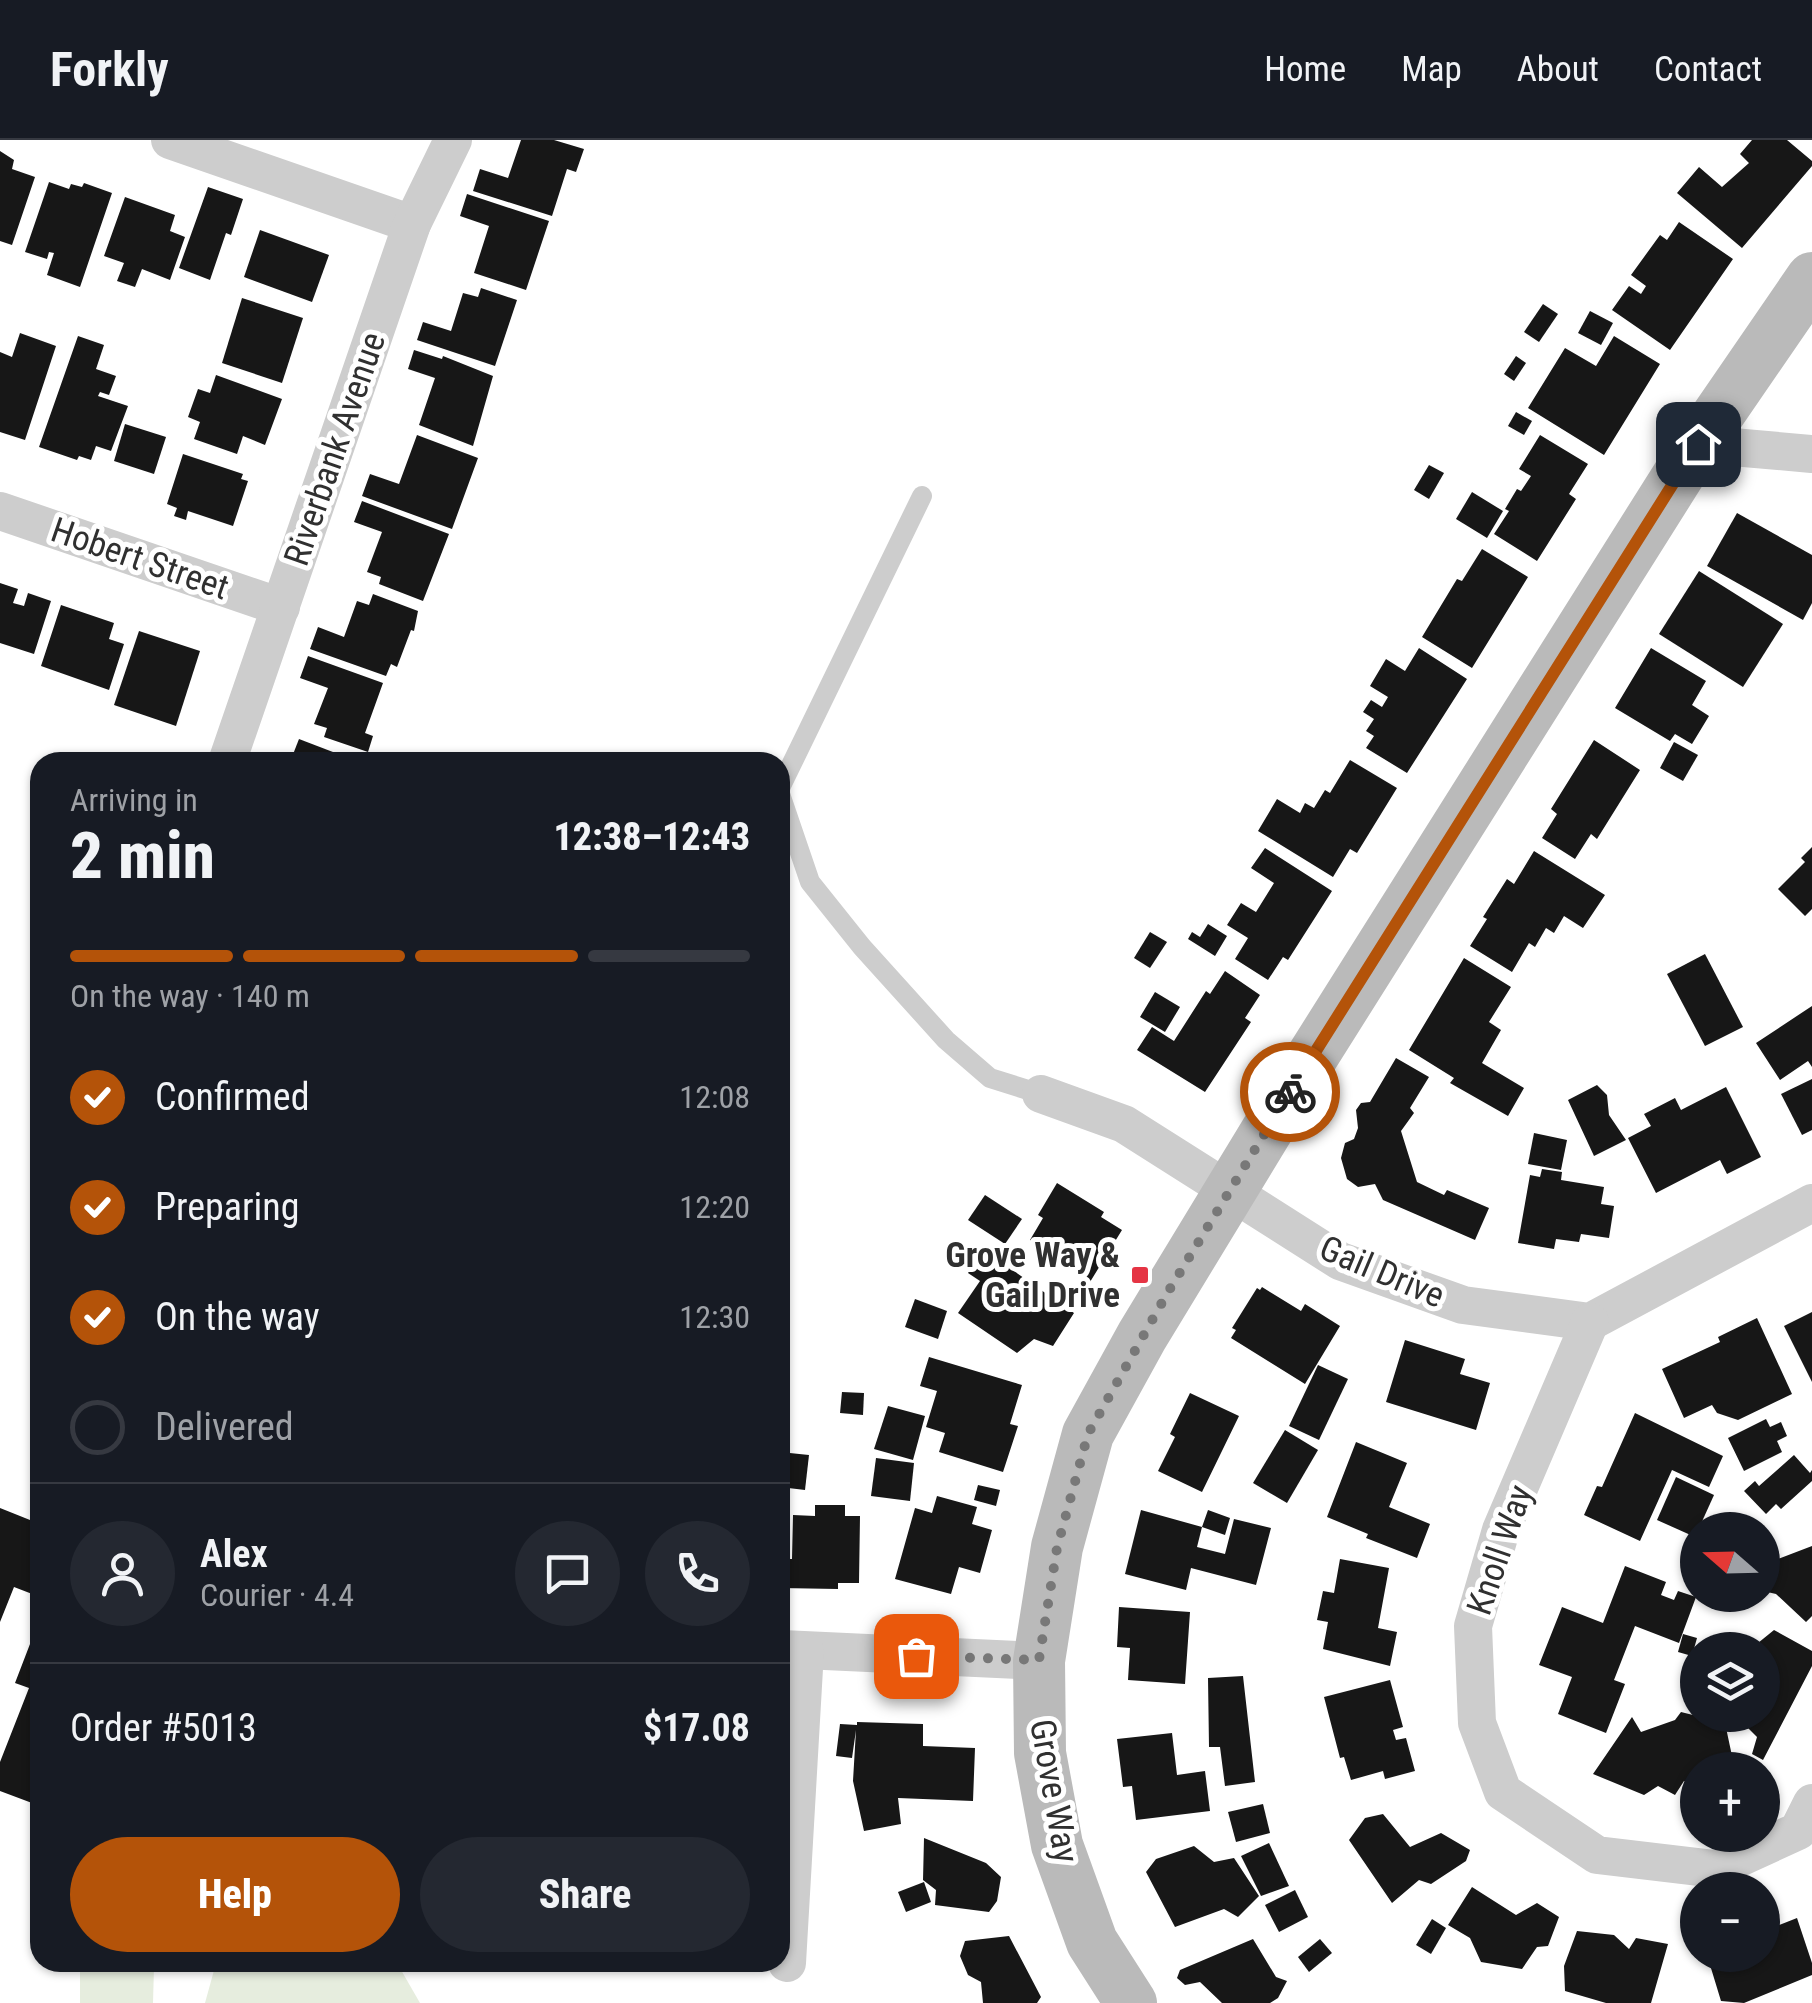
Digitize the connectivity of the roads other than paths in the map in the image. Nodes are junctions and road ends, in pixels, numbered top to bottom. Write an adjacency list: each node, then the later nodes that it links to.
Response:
1 (170, 140): 3 (street)
2 (452, 140): 3 (street, Riverbank Avenue)
3 (412, 224): 9 (street, Riverbank Avenue)
4 (1812, 278): 5 (main road, Grove Way)
5 (1698, 444): 6 (street); 14 (main road, Grove Way)
6 (1812, 454)
7 (922, 496): 11 (lane)
8 (0, 511): 9 (street, Hobert Street)
9 (281, 607): 10 (street, Riverbank Avenue)
10 (230, 752)
11 (790, 770)
12 (790, 821): 13 (lane, Gail Drive)
13 (1041, 1094): 14 (street, Gail Drive)
14 (1229, 1191): 16 (street, Gail Drive); 18 (main road, Grove Way)
15 (1812, 1203): 16 (street)
16 (1590, 1322): 20 (street, Knoll Way)
17 (792, 1650): 18 (street); 19 (street)
18 (1039, 1660): 21 (main road, Grove Way)
19 (790, 1776)
20 (1812, 1804)
21 (1130, 2003)

